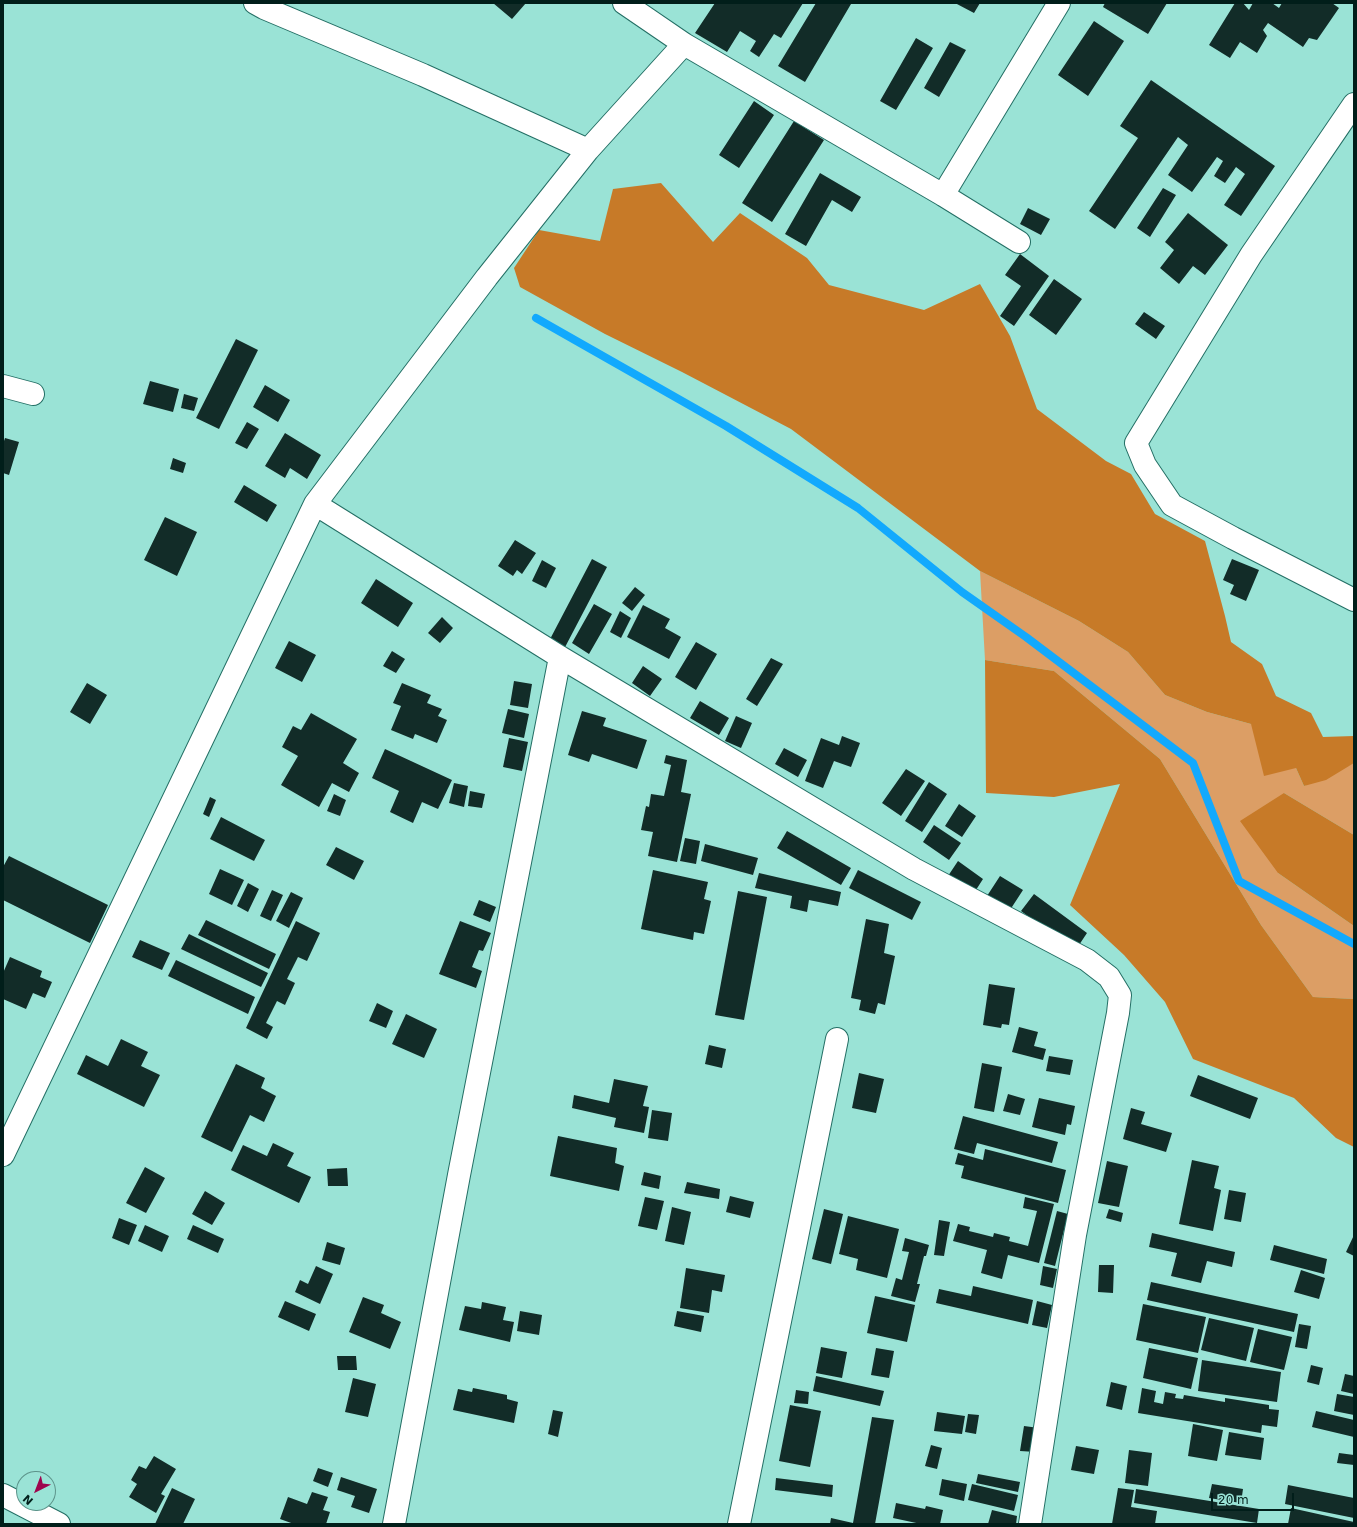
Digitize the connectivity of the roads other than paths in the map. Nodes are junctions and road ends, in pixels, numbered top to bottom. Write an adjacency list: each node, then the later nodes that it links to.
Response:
1 (255, 3): 6 (street)
2 (624, 3): 4 (street)
3 (1059, 3): 7 (street)
4 (684, 44): 6 (street); 7 (street)
5 (1354, 104): 12 (street)
6 (588, 150): 11 (street)
7 (943, 195): 8 (street)
8 (1019, 242)
9 (3, 386): 10 (street)
10 (33, 394)
11 (315, 504): 13 (street); 15 (street)
12 (1354, 600)
13 (560, 656): 18 (street); 20 (street)
14 (837, 1039): 19 (street)
15 (3, 1155)
16 (3, 1495): 17 (street)
17 (59, 1524)
18 (394, 1524)
19 (739, 1524)
20 (1030, 1524)

